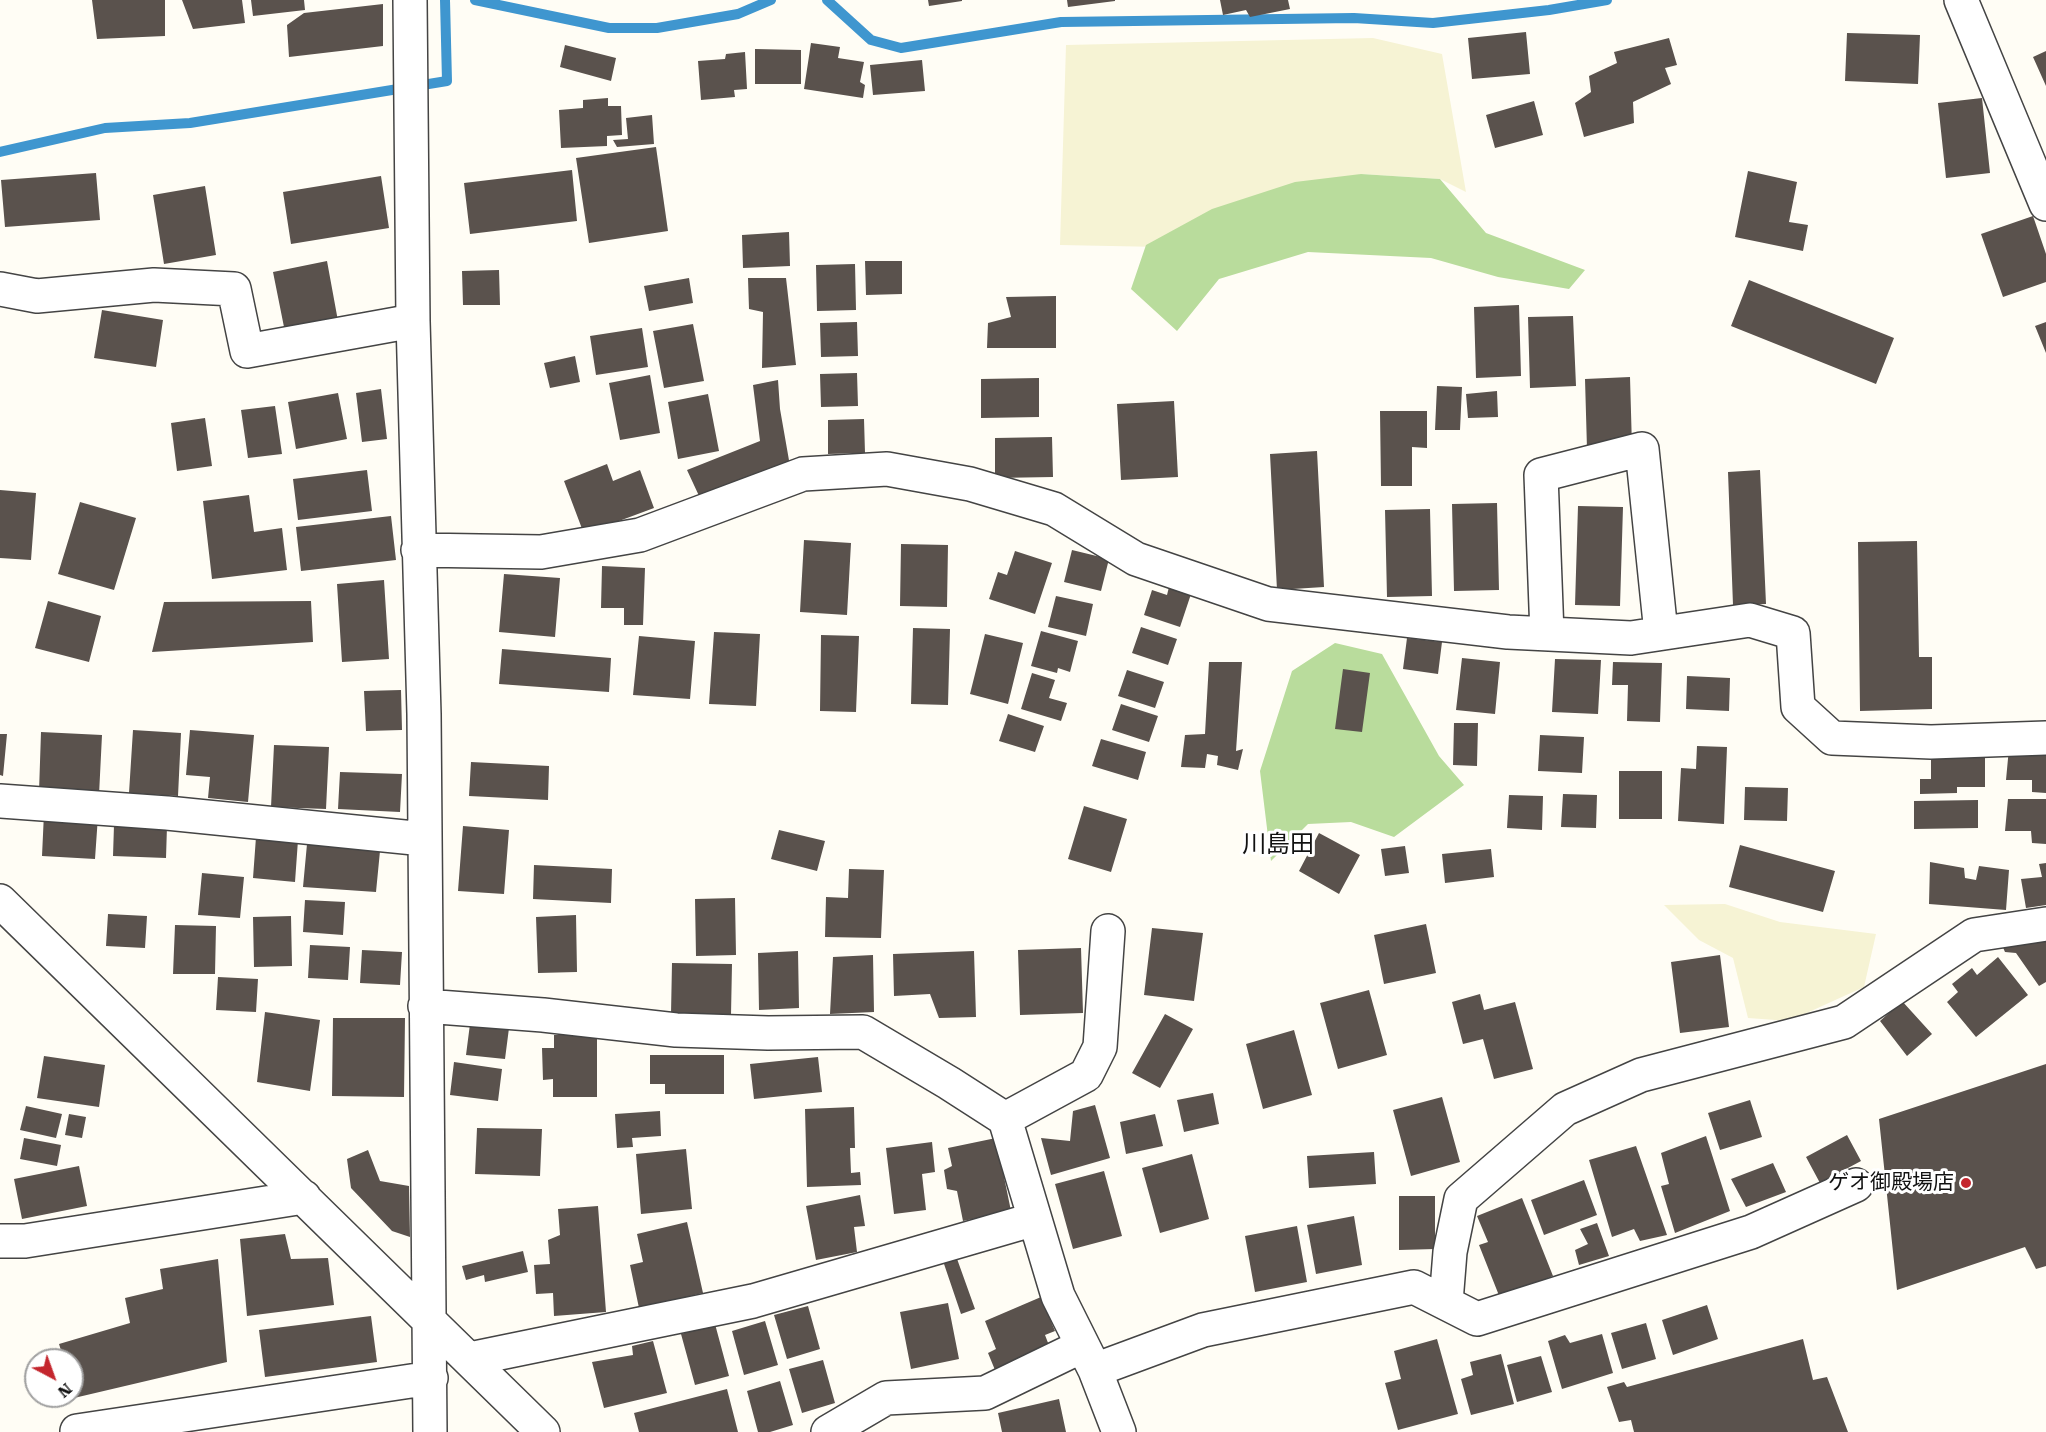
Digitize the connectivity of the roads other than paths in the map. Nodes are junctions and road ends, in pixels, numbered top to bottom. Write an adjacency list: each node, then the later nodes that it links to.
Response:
1 (410, 0): 5 (street)
2 (1961, 0): 3 (street)
3 (2046, 204)
4 (0, 289): 5 (street)
5 (413, 321): 6 (street)
6 (418, 550): 8 (street); 11 (street)
7 (1661, 633): 8 (street); 8 (street); 9 (street)
8 (1547, 634)
9 (2046, 738)
10 (0, 801): 11 (street)
11 (424, 839): 15 (street)
12 (0, 902): 18 (street)
13 (2046, 924): 21 (street)
14 (1108, 931): 16 (street)
15 (425, 1006): 16 (street); 22 (street)
16 (1005, 1119): 19 (street)
17 (1856, 1185): 21 (street)
18 (304, 1197): 20 (street); 22 (street)
19 (1035, 1219): 23 (street); 24 (street)
20 (0, 1241)
21 (1446, 1302): 23 (street)
22 (431, 1321): 24 (street); 25 (street)
23 (1089, 1358): 29 (street); 30 (street)
24 (470, 1359): 28 (street)
25 (430, 1378): 26 (street); 27 (street)
26 (77, 1431)
27 (430, 1432)
28 (543, 1432)
29 (828, 1432)
30 (1119, 1432)

